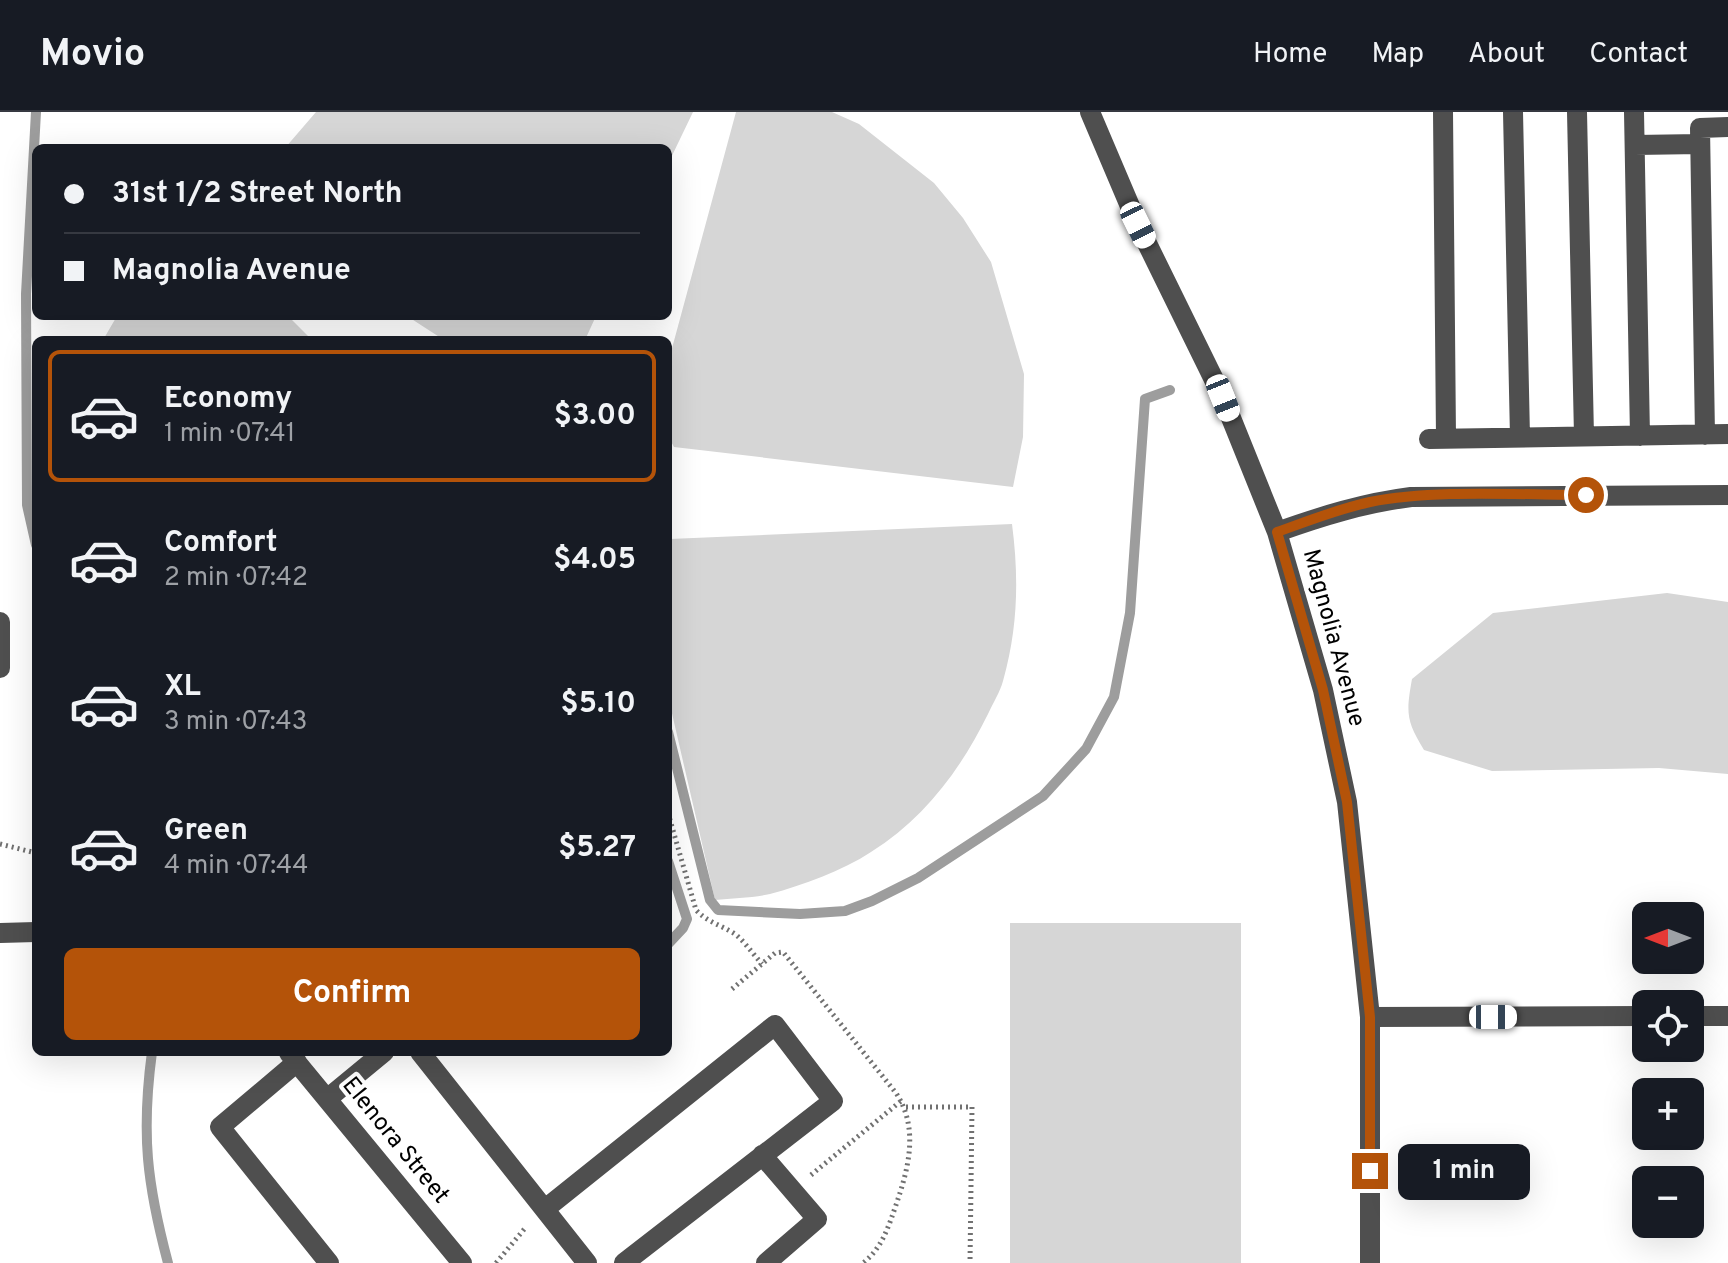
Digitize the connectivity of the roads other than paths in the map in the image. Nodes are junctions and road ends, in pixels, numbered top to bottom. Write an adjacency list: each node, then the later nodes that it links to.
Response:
1 (1090, 112): 15 (street, Magnolia Avenue)
2 (1443, 112): 13 (street)
3 (1513, 112): 13 (street)
4 (1577, 112): 11 (street)
5 (1634, 112): 8 (street)
6 (1728, 127): 7 (street)
7 (1700, 144): 8 (street); 10 (street)
8 (1635, 145): 12 (street)
9 (1728, 434): 10 (street)
10 (1705, 435): 12 (street)
11 (1584, 436): 12 (street); 13 (street)
12 (1640, 436)
13 (1520, 437)
14 (1728, 495): 15 (street)
15 (1277, 532): 23 (street, Magnolia Avenue)
16 (0, 622): 17 (street)
17 (0, 668)
18 (32, 932): 19 (street)
19 (0, 933)
20 (1632, 1016): 23 (street)
21 (1704, 1016): 22 (street)
22 (1728, 1016)
23 (1370, 1017): 35 (street, Magnolia Avenue)
24 (379, 1056): 27 (street)
25 (423, 1056): 29 (street)
26 (293, 1057): 27 (street, Elenora Street); 30 (street)
27 (327, 1099): 31 (street, Elenora Street)
28 (762, 1155): 29 (street); 33 (street); 34 (street)
29 (545, 1209): 32 (street)
30 (329, 1263)
31 (462, 1263)
32 (587, 1263)
33 (624, 1263)
34 (766, 1263)
35 (1370, 1263)

